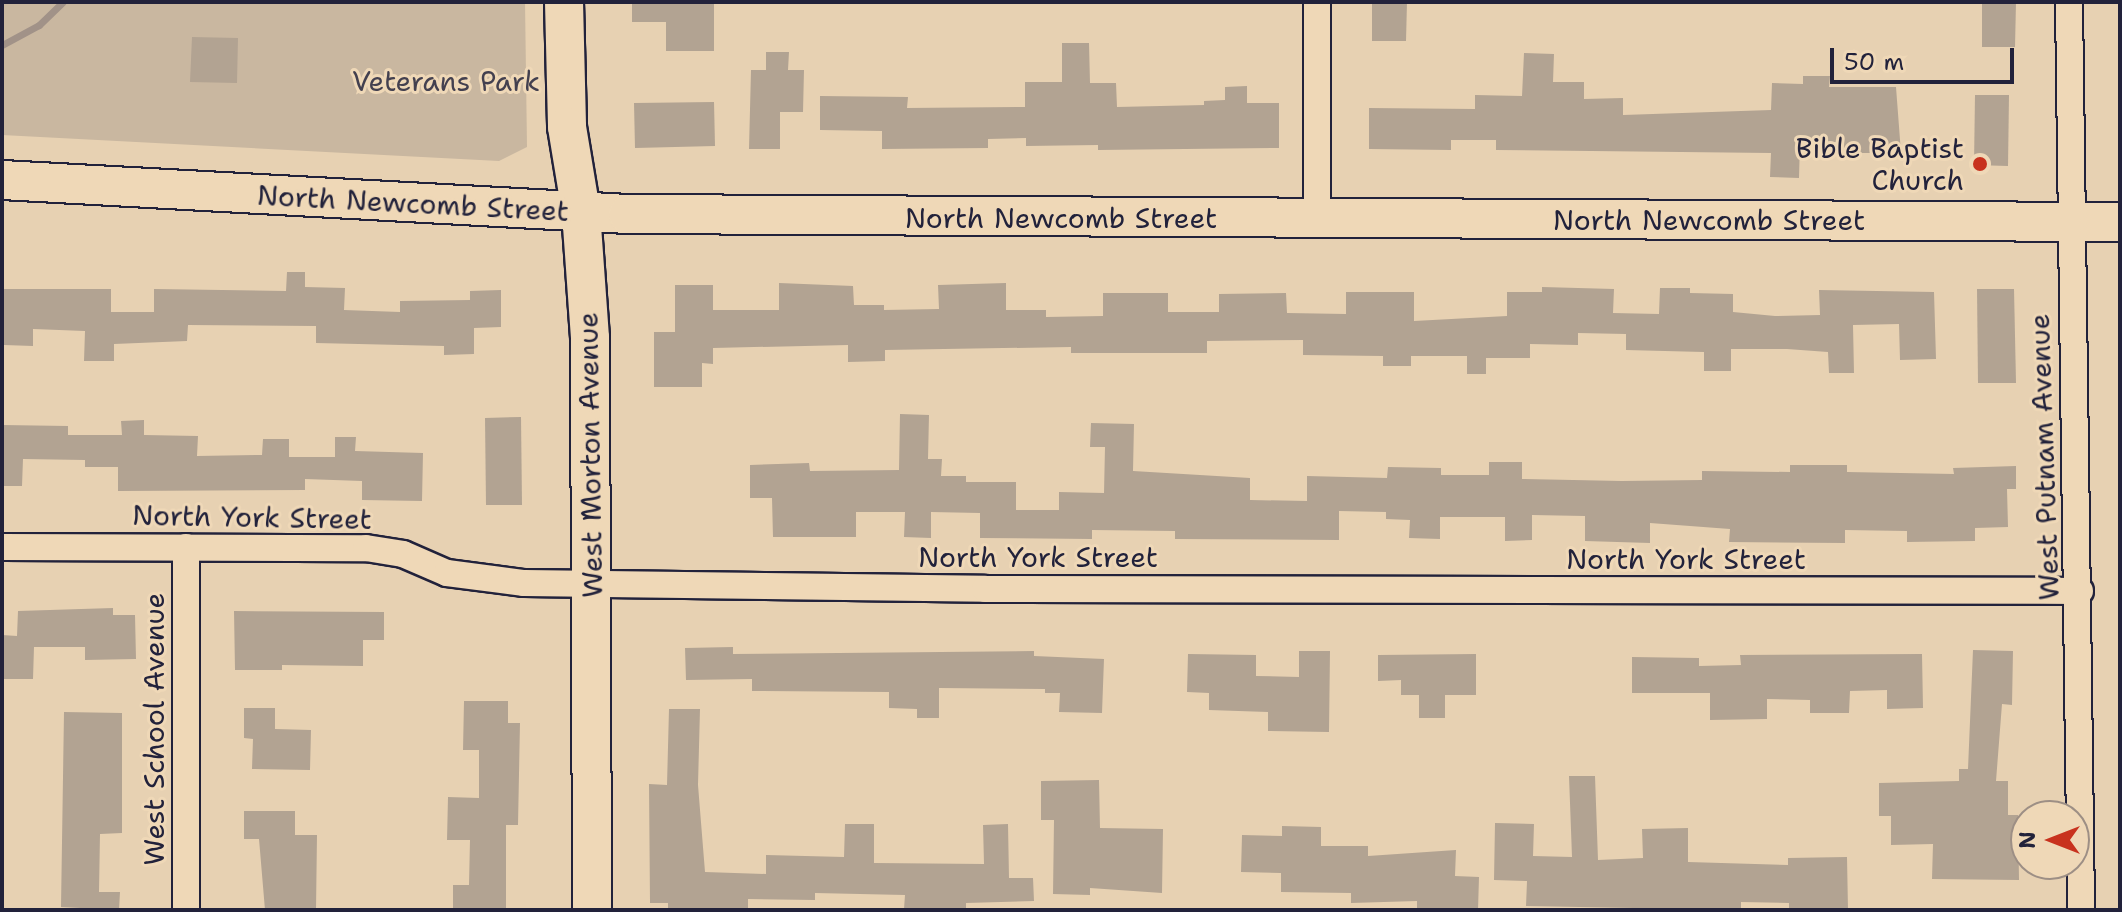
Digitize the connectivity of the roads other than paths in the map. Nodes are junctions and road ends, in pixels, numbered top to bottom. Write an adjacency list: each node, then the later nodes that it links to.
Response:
1 (564, 2): 5 (main road, West Morton Avenue)
2 (1317, 2): 6 (street)
3 (2069, 2): 7 (street, West Putnam Avenue)
4 (2, 180): 5 (main road, North Newcomb Street)
5 (581, 212): 6 (main road, North Newcomb Street); 11 (main road, West Morton Avenue)
6 (1317, 219): 7 (main road, North Newcomb Street)
7 (2071, 221): 8 (main road, North Newcomb Street); 12 (street, West Putnam Avenue)
8 (2120, 222)
9 (2, 547): 10 (street, North York Street)
10 (186, 547): 11 (street, North York Street); 13 (street, West School Avenue)
11 (592, 584): 12 (street, North York Street); 14 (main road, West Morton Avenue)
12 (2080, 591): 15 (street, West Putnam Avenue)
13 (186, 910)
14 (592, 910)
15 (2081, 910)

